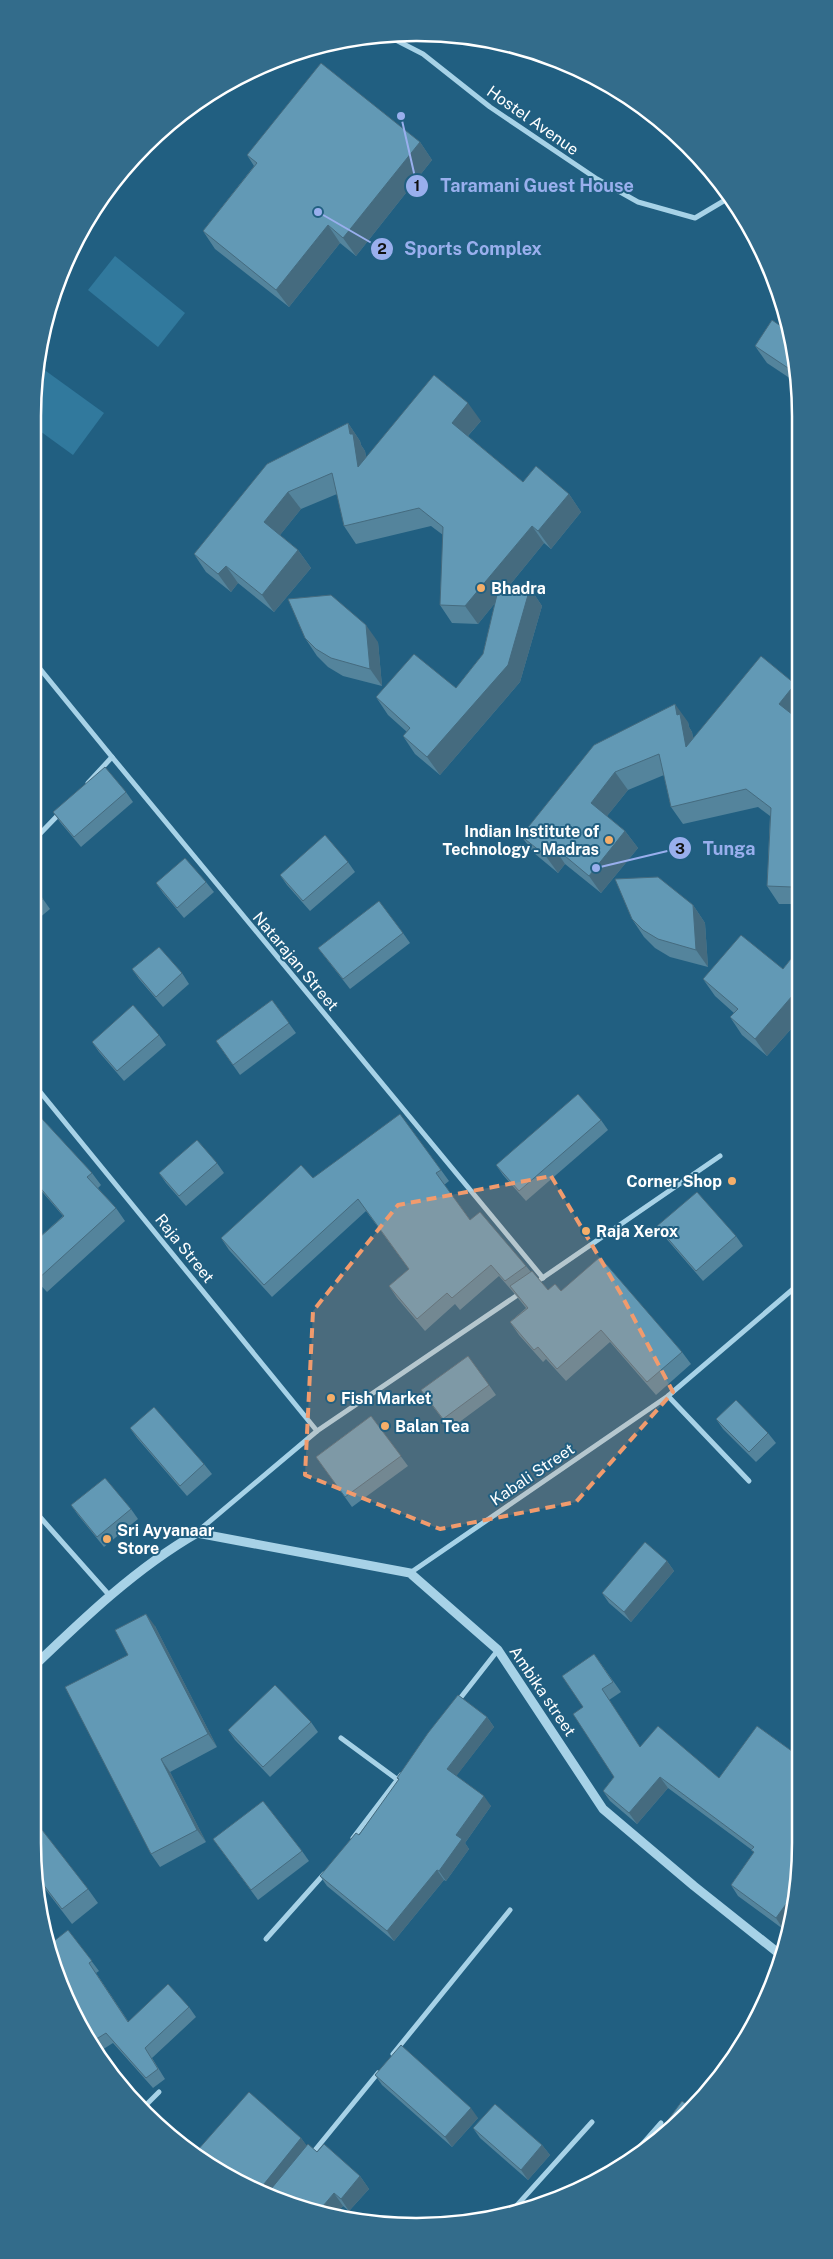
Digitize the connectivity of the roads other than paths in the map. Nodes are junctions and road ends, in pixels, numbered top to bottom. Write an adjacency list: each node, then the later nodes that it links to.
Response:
1 (399, 42): 2 (street, Hostel Avenue)
2 (724, 201)
3 (41, 670): 4 (street, Natarajan Street)
4 (112, 757): 5 (street); 10 (street, Natarajan Street)
5 (85, 786)
6 (65, 807): 7 (street)
7 (41, 832)
8 (41, 1093): 15 (street, Raja Street)
9 (720, 1156): 10 (street)
10 (543, 1278): 11 (street)
11 (535, 1284)
12 (527, 1289): 15 (street)
13 (792, 1290): 14 (street, Kabali Street)
14 (668, 1396): 16 (street); 19 (street, Kabali Street)
15 (317, 1430): 18 (street)
16 (749, 1481)
17 (41, 1518): 20 (street)
18 (197, 1532): 19 (street); 20 (street)
19 (410, 1573): 21 (street, Ambika street)
20 (110, 1596): 22 (street)
21 (498, 1650): 23 (street); 31 (street, Ambika street)
22 (41, 1660)
23 (456, 1704)
24 (341, 1738): 26 (street)
25 (404, 1772): 26 (street)
26 (398, 1780): 27 (street)
27 (346, 1846)
28 (329, 1868): 30 (street)
29 (510, 1910): 32 (street)
30 (266, 1939)
31 (776, 1951)
32 (387, 2062)
33 (381, 2070): 39 (street)
34 (159, 2092): 35 (street)
35 (147, 2104)
36 (592, 2122): 40 (street)
37 (661, 2123): 38 (street)
38 (648, 2137)
39 (307, 2161)
40 (518, 2204)

